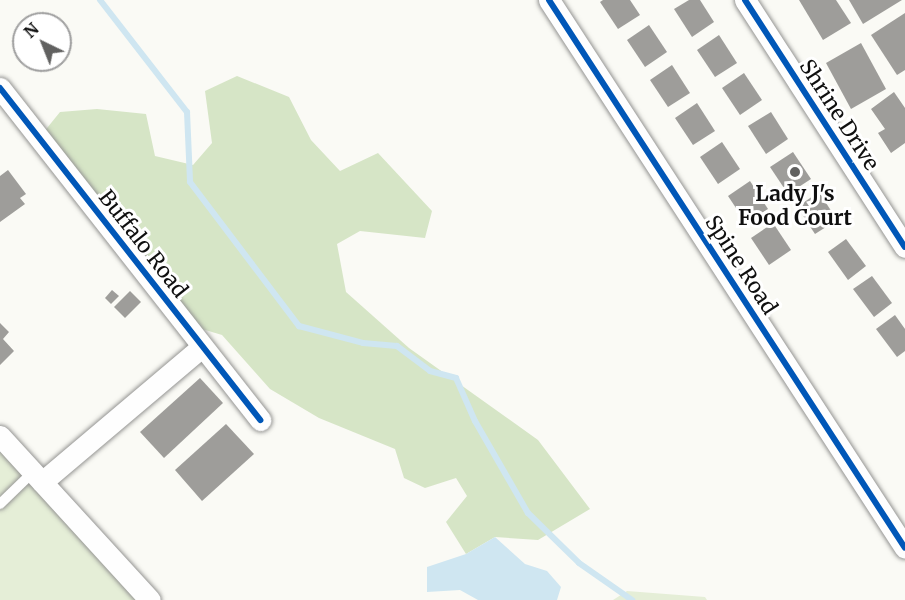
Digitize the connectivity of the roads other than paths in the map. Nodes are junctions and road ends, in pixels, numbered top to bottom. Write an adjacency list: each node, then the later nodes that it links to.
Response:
1 (549, 0): 10 (street, Spine Road)
2 (745, 0): 4 (street, Shrine Drive)
3 (0, 88): 5 (street, Buffalo Road)
4 (905, 247)
5 (202, 347): 6 (street, Buffalo Road); 8 (street)
6 (260, 420)
7 (0, 436): 8 (street)
8 (38, 477): 9 (lane); 11 (street)
9 (0, 504)
10 (905, 549)
11 (150, 600)

